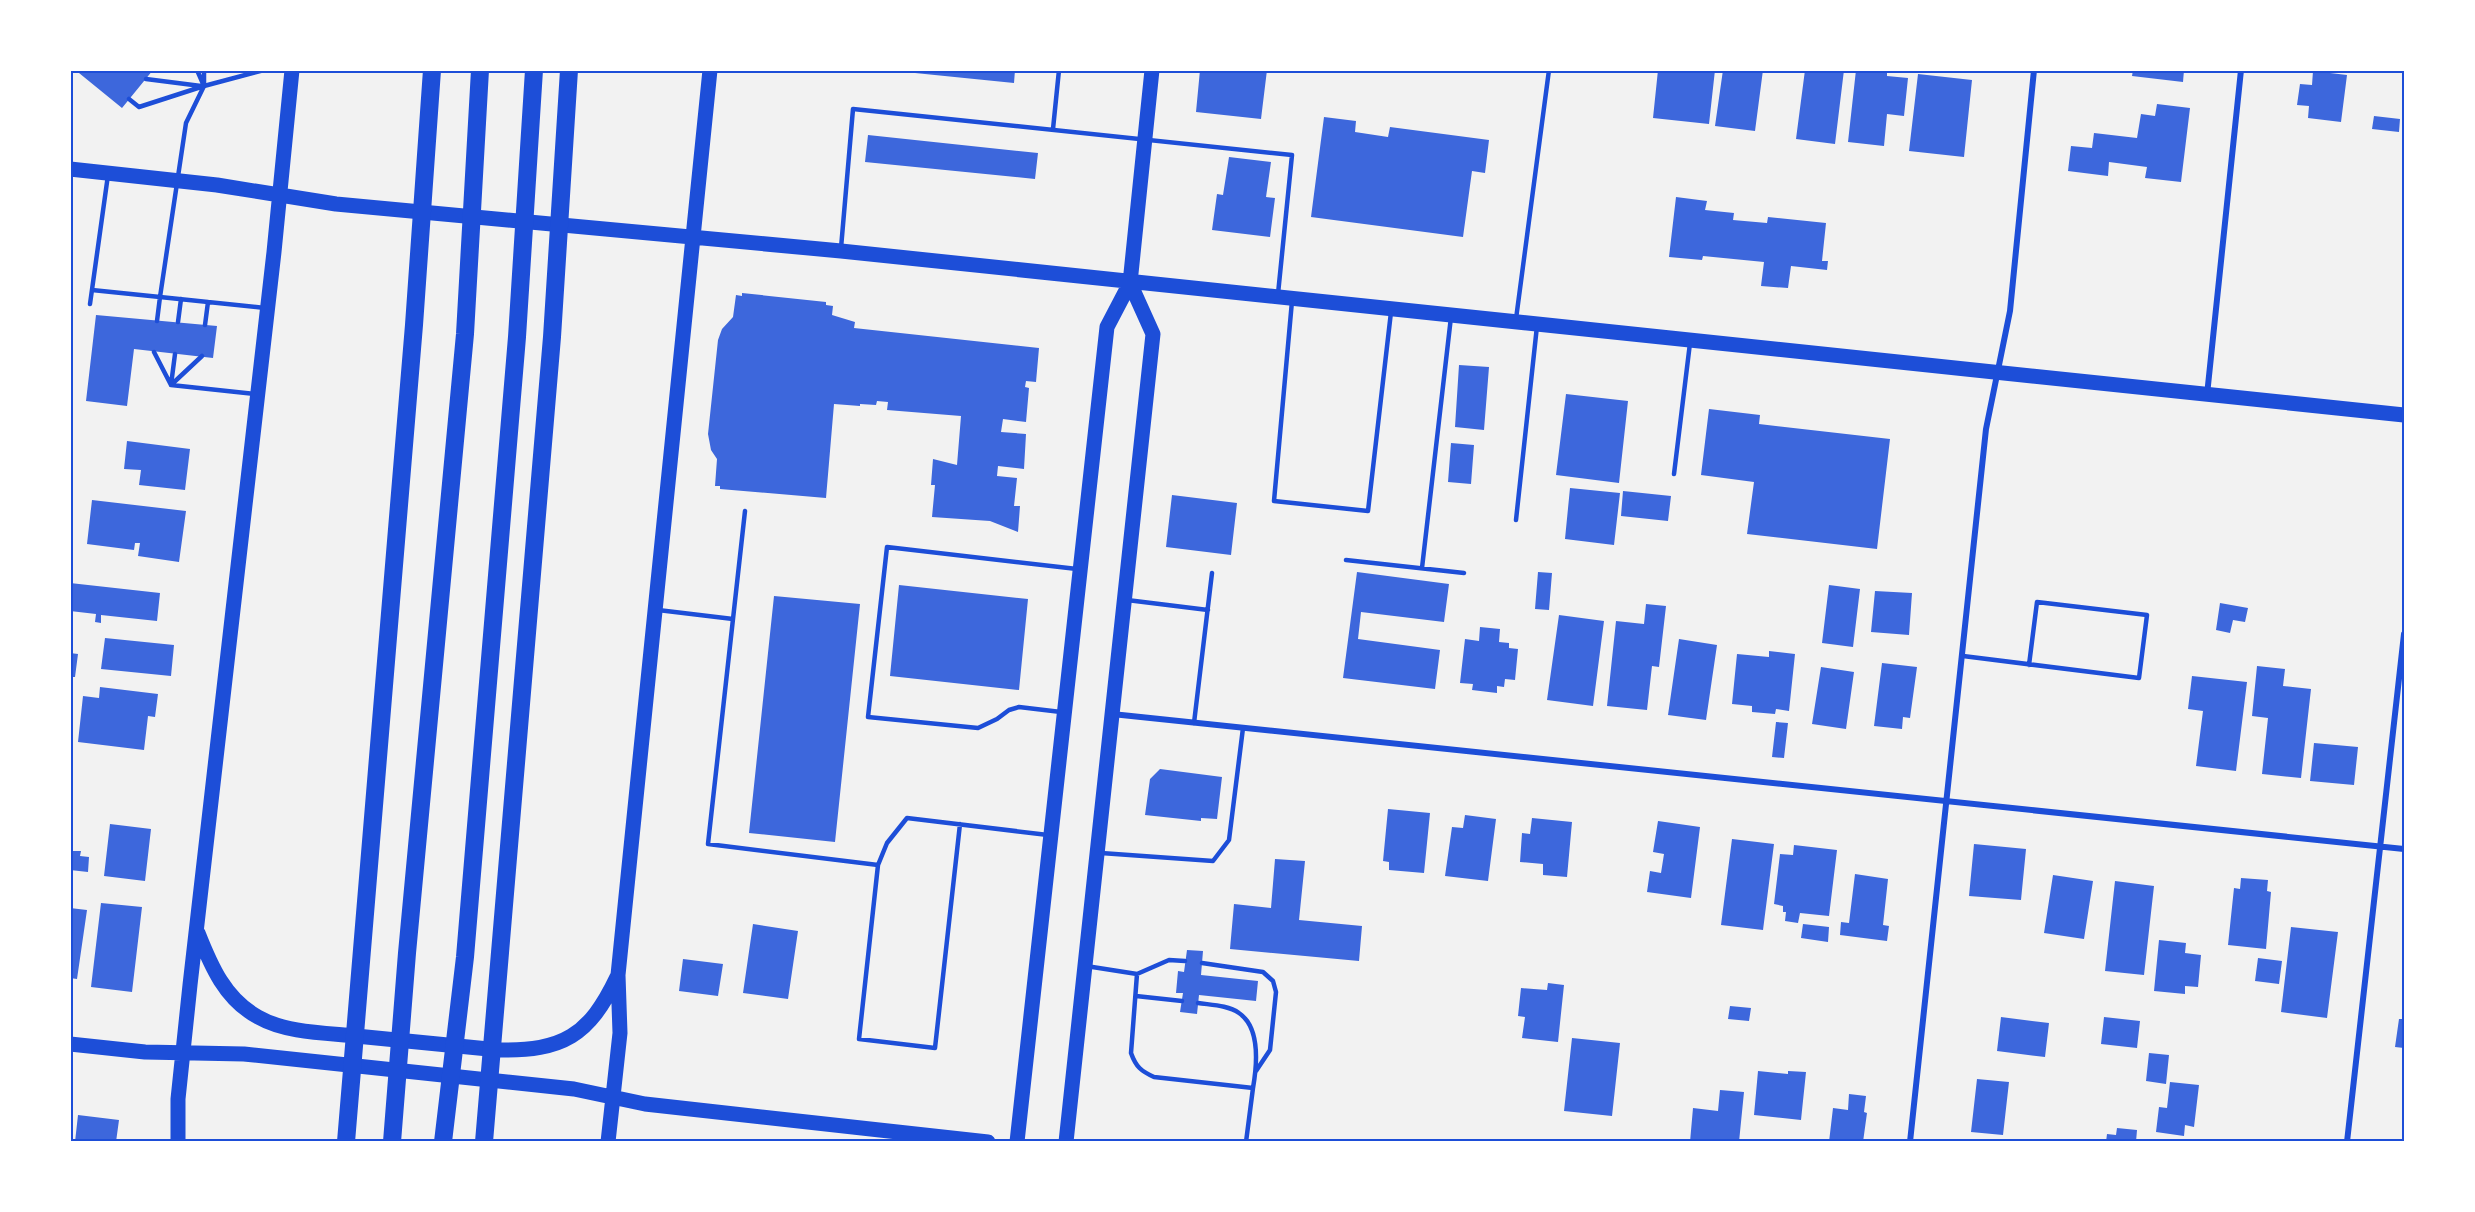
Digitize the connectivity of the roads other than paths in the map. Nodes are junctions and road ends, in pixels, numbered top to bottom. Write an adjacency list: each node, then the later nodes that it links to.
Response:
1 (197, 70): 16 (lane)
2 (204, 70): 16 (lane)
3 (264, 70): 16 (lane)
4 (292, 70): 23 (main road)
5 (432, 70): 91 (highway)
6 (480, 70): 92 (highway)
7 (534, 70): 93 (highway)
8 (569, 70): 94 (highway)
9 (710, 70): 24 (main road)
10 (1059, 70): 18 (lane)
11 (1152, 70): 19 (main road)
12 (1549, 70): 38 (lane)
13 (2034, 70): 45 (street)
14 (2241, 70): 47 (street)
15 (146, 79): 16 (lane)
16 (204, 86): 17 (lane); 22 (lane)
17 (129, 99)
18 (1053, 129): 19 (lane); 25 (lane)
19 (1144, 139): 26 (main road); 29 (lane)
20 (70, 169): 21 (main road)
21 (108, 172): 22 (main road); 27 (lane)
22 (179, 181): 23 (main road); 28 (lane)
23 (279, 196): 24 (main road); 33 (main road)
24 (693, 238): 25 (main road); 59 (main road)
25 (841, 251): 26 (main road)
26 (1130, 283): 29 (main road); 55 (main road); 58 (main road)
27 (92, 290): 28 (lane); 32 (lane)
28 (160, 297): 30 (lane); 36 (lane)
29 (1285, 298): 34 (main road); 34 (lane)
30 (181, 299): 31 (lane); 37 (lane)
31 (208, 302): 33 (lane); 40 (lane)
32 (90, 304)
33 (268, 308): 48 (main road)
34 (1392, 309): 35 (main road)
35 (1451, 315): 38 (main road); 54 (lane)
36 (157, 321)
37 (178, 322)
38 (1515, 322): 39 (main road)
39 (1537, 324): 41 (main road); 52 (lane)
40 (206, 325)
41 (1691, 340): 45 (main road); 50 (lane)
42 (154, 351): 46 (lane)
43 (175, 354): 46 (lane)
44 (202, 356): 46 (lane)
45 (1998, 372): 47 (main road); 63 (street)
46 (171, 385): 48 (lane)
47 (2207, 394): 49 (main road)
48 (258, 395): 76 (main road)
49 (2404, 415)
50 (1674, 474)
51 (745, 511): 61 (lane)
52 (1516, 520)
53 (1346, 560): 54 (lane)
54 (1422, 568): 57 (lane)
55 (1080, 569): 65 (main road); 65 (lane)
56 (1212, 573): 60 (lane)
57 (1464, 573)
58 (1124, 600): 60 (lane); 66 (main road)
59 (656, 610): 61 (lane); 81 (main road)
60 (1208, 610): 67 (lane)
61 (733, 619): 75 (lane)
62 (2404, 634): 72 (street)
63 (1963, 656): 64 (lane); 69 (street)
64 (2029, 665): 64 (lane)
65 (1063, 712): 71 (main road)
66 (1111, 714): 67 (street); 74 (main road)
67 (1194, 723): 68 (street)
68 (1243, 728): 69 (street); 74 (lane)
69 (1946, 801): 72 (street); 100 (street)
70 (960, 824): 71 (lane); 75 (lane); 75 (lane)
71 (1051, 836): 97 (main road)
72 (2380, 847): 73 (street); 101 (street)
73 (2404, 849)
74 (1097, 852): 79 (main road)
75 (878, 865)
76 (197, 930): 81 (main road); 86 (main road)
77 (1185, 961): 80 (lane)
78 (1202, 963): 87 (lane)
79 (1084, 966): 80 (lane); 98 (main road)
80 (1137, 974): 82 (lane)
81 (618, 975): 89 (main road)
82 (1136, 996): 83 (lane); 88 (lane)
83 (1182, 1001)
84 (1198, 1003): 87 (lane)
85 (70, 1044): 86 (main road)
86 (183, 1052): 89 (main road); 90 (main road)
87 (1256, 1071): 88 (lane)
88 (1252, 1088): 99 (lane)
89 (614, 1098): 95 (main road); 96 (main road)
90 (178, 1142)
91 (346, 1142)
92 (392, 1142)
93 (444, 1142)
94 (484, 1142)
95 (608, 1142)
96 (988, 1142)
97 (1017, 1142)
98 (1066, 1142)
99 (1246, 1142)
100 (1910, 1142)
101 (2348, 1142)

